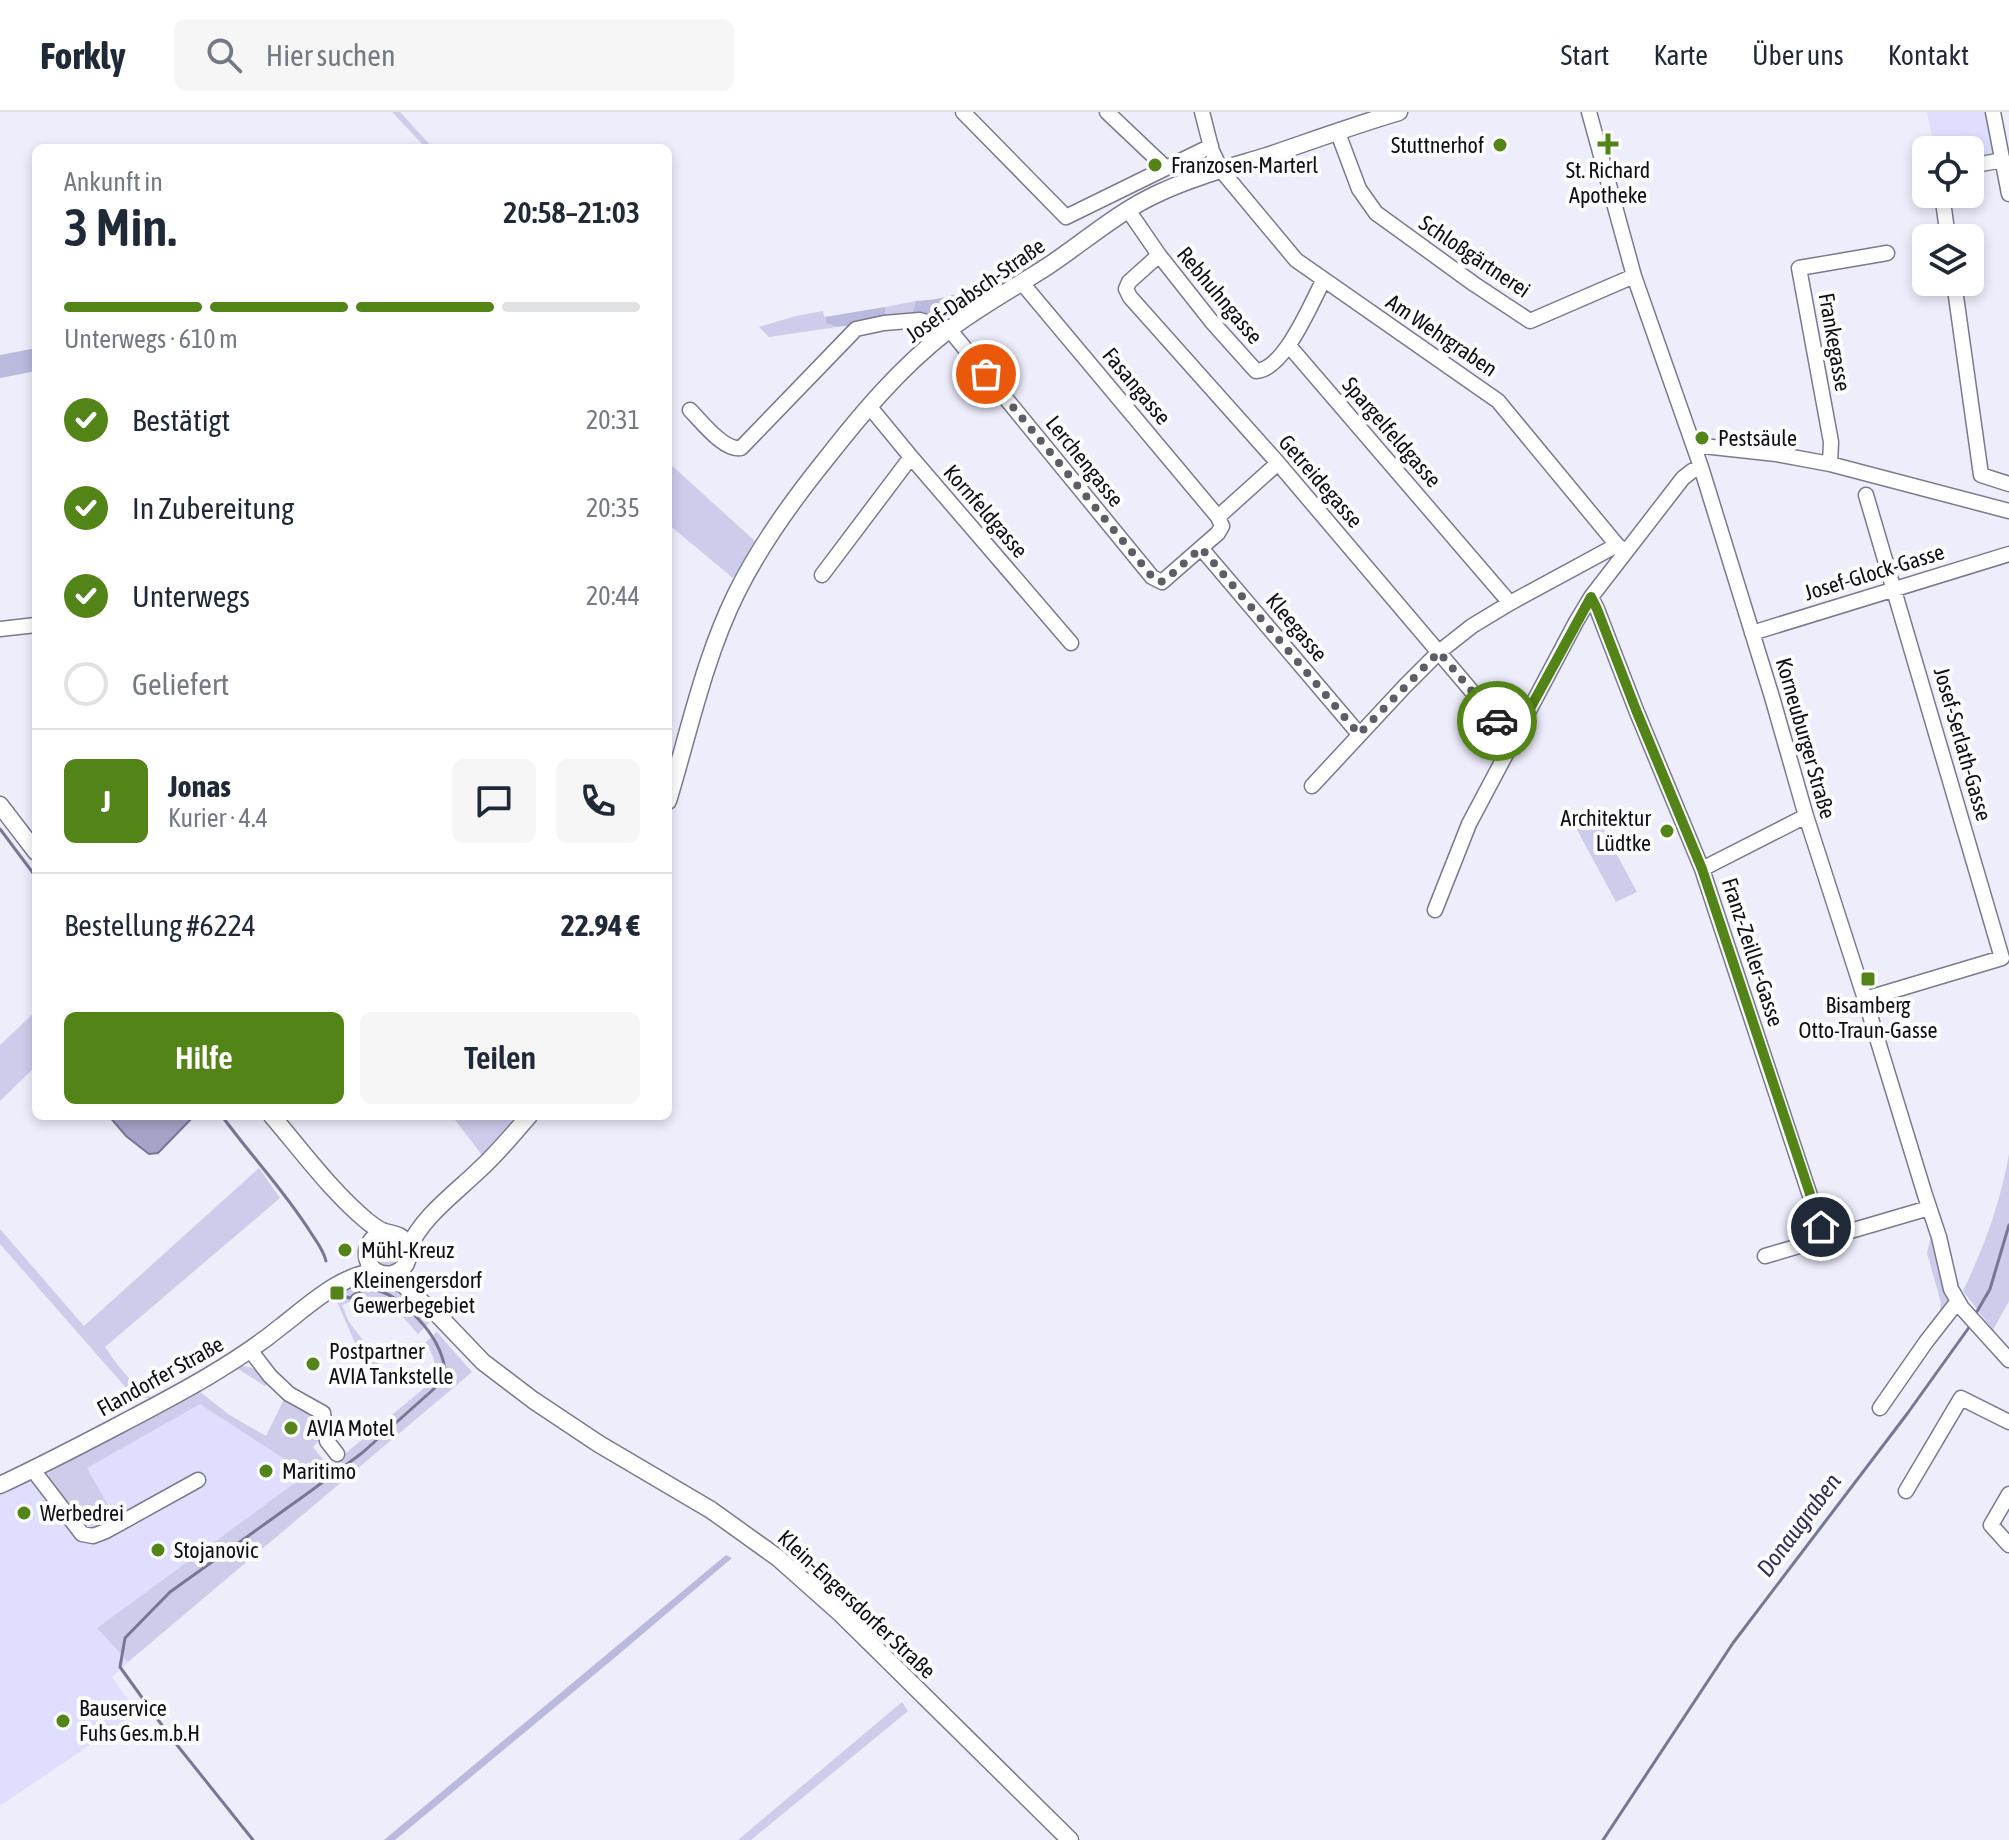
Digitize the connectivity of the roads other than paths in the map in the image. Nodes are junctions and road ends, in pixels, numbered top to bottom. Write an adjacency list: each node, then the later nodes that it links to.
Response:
1 (963, 112): 12 (street)
2 (1107, 112): 12 (street)
3 (1202, 112): 9 (street, Am Wehrgraben)
4 (1399, 112): 8 (main road, Josef-Dabsch-Straße)
5 (1589, 112): 18 (street, Korneuburger Straße)
6 (1993, 112): 7 (street)
7 (2003, 132): 10 (street)
8 (1338, 133): 13 (main road, Josef-Dabsch-Straße); 18 (street, Schloßgärtnerei)
9 (1211, 146): 12 (street); 13 (street, Am Wehrgraben)
10 (2003, 160): 11 (street); 14 (street)
11 (1984, 163)
12 (1165, 167)
13 (1221, 170): 15 (main road, Josef-Dabsch-Straße); 19 (street, Am Wehrgraben)
14 (2009, 194)
15 (1128, 210): 17 (street, Rebhuhngasse); 20 (main road, Josef-Dabsch-Straße)
16 (1887, 253): 29 (street, Frankegasse)
17 (1159, 255): 23 (street, Rebhuhngasse); 28 (street, Getreidegasse)
18 (1634, 276): 26 (street, Korneuburger Straße)
19 (1323, 281): 23 (street); 36 (street, Am Wehrgraben)
20 (1022, 283): 22 (main road, Josef-Dabsch-Straße); 34 (street, Fasangasse)
21 (1956, 296): 31 (street)
22 (949, 329): 24 (main road, Josef-Dabsch-Straße); 25 (street); 35 (street, Lerchengasse)
23 (1290, 347): 41 (street, Spargelfeldgasse)
24 (869, 406): 27 (street, Kornfeldgasse); 50 (main road, Josef-Dabsch-Straße)
25 (690, 410)
26 (1694, 445): 29 (street); 30 (street, Korneuburger Straße)
27 (911, 457): 38 (street); 45 (street, Kornfeldgasse)
28 (1278, 463): 34 (street); 46 (street, Getreidegasse)
29 (1830, 464): 33 (street)
30 (1701, 467): 36 (street); 44 (street, Korneuburger Straße)
31 (2009, 484): 33 (street)
32 (1866, 495): 39 (street, Josef-Serlath-Gasse)
33 (2004, 509)
34 (1218, 517): 35 (street)
35 (1201, 548): 47 (street, Kleegasse)
36 (1621, 548): 40 (street); 41 (street)
37 (2009, 554): 39 (street, Josef-Glock-Gasse)
38 (822, 575)
39 (1894, 589): 44 (street, Josef-Glock-Gasse); 56 (street, Josef-Serlath-Gasse)
40 (1591, 597): 48 (street); 54 (street, Franz-Zeiller-Gasse)
41 (1510, 603): 46 (street)
42 (32, 625): 43 (street)
43 (0, 629)
44 (1752, 633): 52 (street, Korneuburger Straße)
45 (1071, 643)
46 (1439, 652): 47 (street); 48 (street, Getreidegasse)
47 (1359, 734): 49 (street)
48 (1515, 736): 55 (street)
49 (1312, 786)
50 (672, 788)
51 (0, 805): 53 (main road)
52 (1806, 816): 54 (street); 56 (street, Korneuburger Straße)
53 (32, 847)
54 (1702, 869): 63 (street, Franz-Zeiller-Gasse)
55 (1435, 910)
56 (1865, 999): 61 (street, Korneuburger Straße)
57 (275, 1120): 59 (main road)
58 (525, 1120): 60 (main road)
59 (330, 1185): 62 (main road); 64 (main road)
60 (451, 1196): 62 (main road); 65 (main road)
61 (1929, 1208): 63 (street); 69 (street, Korneuburger Straße)
62 (388, 1232): 64 (main road); 65 (main road)
63 (1824, 1238): 66 (street)
64 (367, 1248): 67 (main road); 68 (main road, Flandorfer Straße)
65 (408, 1254): 67 (main road); 70 (main road, Klein-Engersdorfer Straße)
66 (1765, 1256)
67 (380, 1273): 68 (main road, Flandorfer Straße); 70 (main road, Klein-Engersdorfer Straße)
68 (332, 1288): 71 (main road, Flandorfer Straße)
69 (1960, 1304): 72 (street, Korneuburger Straße); 73 (street)
70 (438, 1315): 82 (main road, Klein-Engersdorfer Straße)
71 (250, 1350): 75 (street); 76 (main road, Flandorfer Straße)
72 (2009, 1360)
73 (1880, 1408)
74 (2009, 1422): 79 (street)
75 (337, 1454)
76 (33, 1470): 77 (street); 78 (main road, Flandorfer Straße)
77 (198, 1480)
78 (0, 1485)
79 (1906, 1491)
80 (2009, 1494): 81 (street)
81 (2009, 1545)
82 (1070, 1840)

